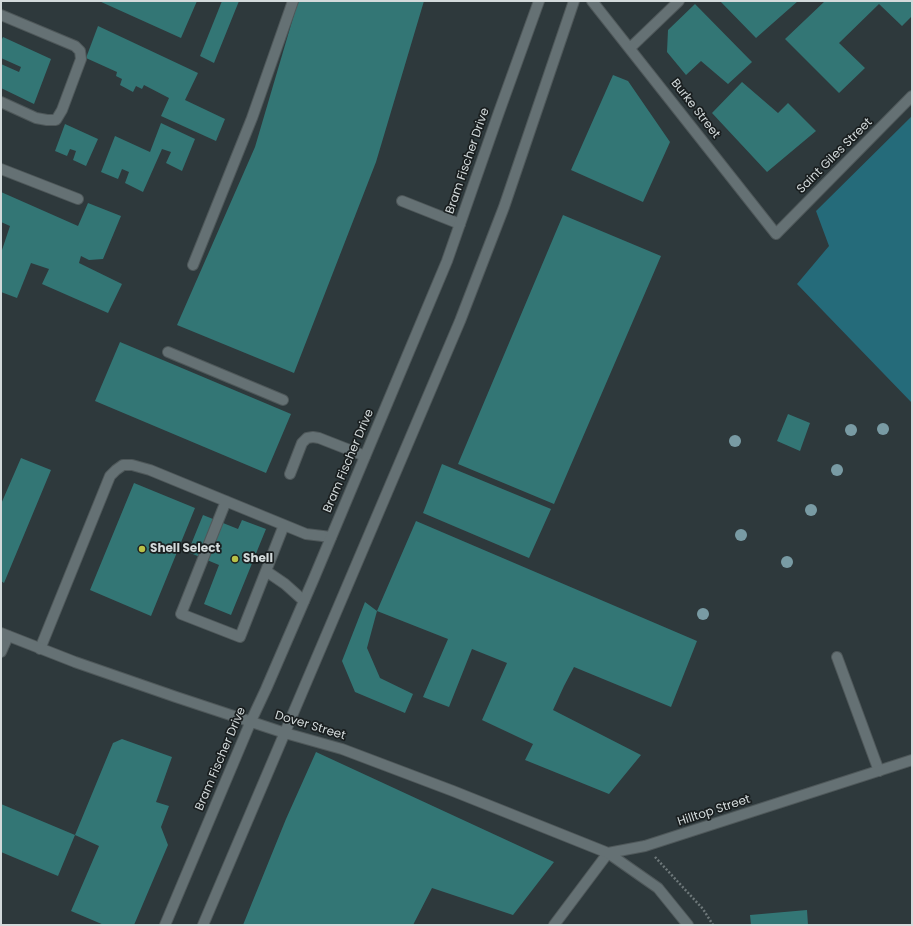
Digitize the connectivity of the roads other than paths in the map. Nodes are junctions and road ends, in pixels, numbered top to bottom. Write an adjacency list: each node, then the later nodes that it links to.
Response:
1 (293, 1): 15 (main road)
2 (539, 1): 13 (main road, Bram Fischer Drive)
3 (574, 1): 30 (main road)
4 (592, 1): 7 (main road, Burke Street)
5 (679, 1): 7 (main road)
6 (1, 15): 9 (main road)
7 (630, 48): 14 (main road, Burke Street)
8 (912, 96): 14 (main road, Saint Giles Street)
9 (1, 102)
10 (1, 169): 11 (main road)
11 (78, 199)
12 (402, 201): 13 (main road)
13 (460, 224): 18 (main road, Bram Fischer Drive)
14 (776, 234)
15 (193, 265)
16 (168, 352): 17 (main road)
17 (283, 400)
18 (365, 456): 19 (main road); 22 (main road, Bram Fischer Drive)
19 (290, 474)
20 (226, 501): 21 (main road); 23 (main road); 26 (main road)
21 (284, 525): 22 (main road); 23 (main road)
22 (331, 537): 24 (main road, Bram Fischer Drive)
23 (266, 571): 24 (main road)
24 (304, 601): 29 (main road, Bram Fischer Drive)
25 (4, 634): 26 (main road, Dover Street); 27 (main road)
26 (40, 649): 29 (main road, Dover Street)
27 (1, 652)
28 (837, 657): 32 (main road)
29 (250, 721): 30 (main road, Dover Street); 34 (main road, Bram Fischer Drive)
30 (285, 733): 33 (main road, Dover Street); 35 (main road)
31 (912, 760): 32 (main road, Hilltop Street)
32 (879, 771): 33 (main road, Hilltop Street)
33 (608, 853): 36 (main road); 37 (main road, Dover Street)
34 (165, 925)
35 (203, 925)
36 (554, 925)
37 (688, 925)

